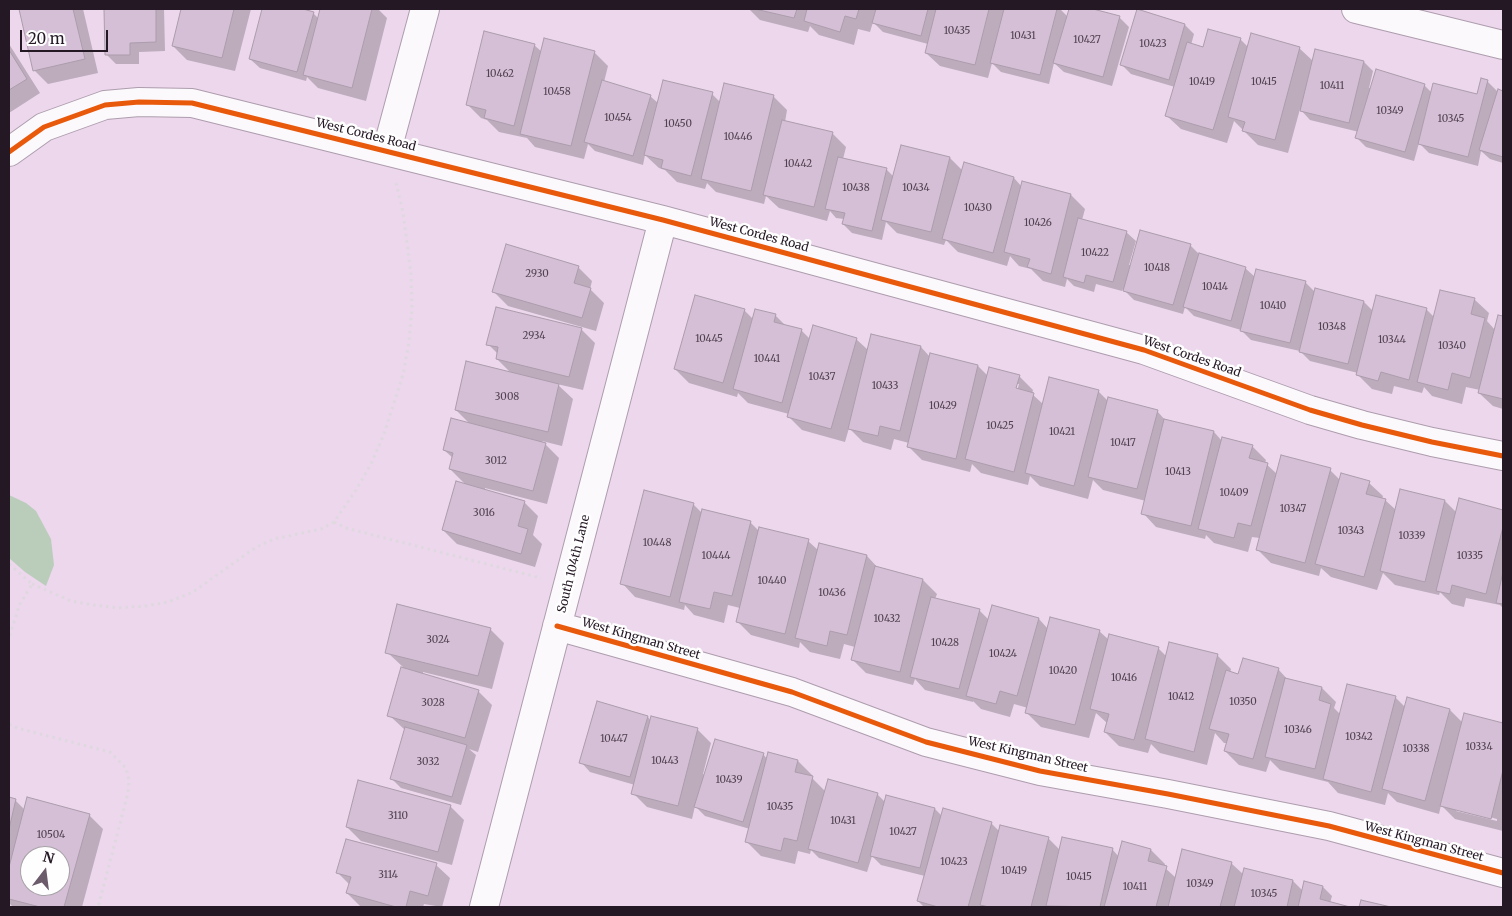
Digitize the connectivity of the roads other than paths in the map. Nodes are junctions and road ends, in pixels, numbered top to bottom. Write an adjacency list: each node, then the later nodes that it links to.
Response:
1 (425, 9): 4 (street)
2 (1356, 9): 3 (street)
3 (1503, 45)
4 (387, 150): 5 (street, West Cordes Road); 6 (street, West Cordes Road)
5 (9, 152)
6 (662, 220): 7 (street, West Cordes Road); 8 (street, South 104th Lane)
7 (1503, 456)
8 (557, 626): 9 (street, West Kingman Street); 10 (street, South 104th Lane)
9 (1503, 873)
10 (484, 907)

